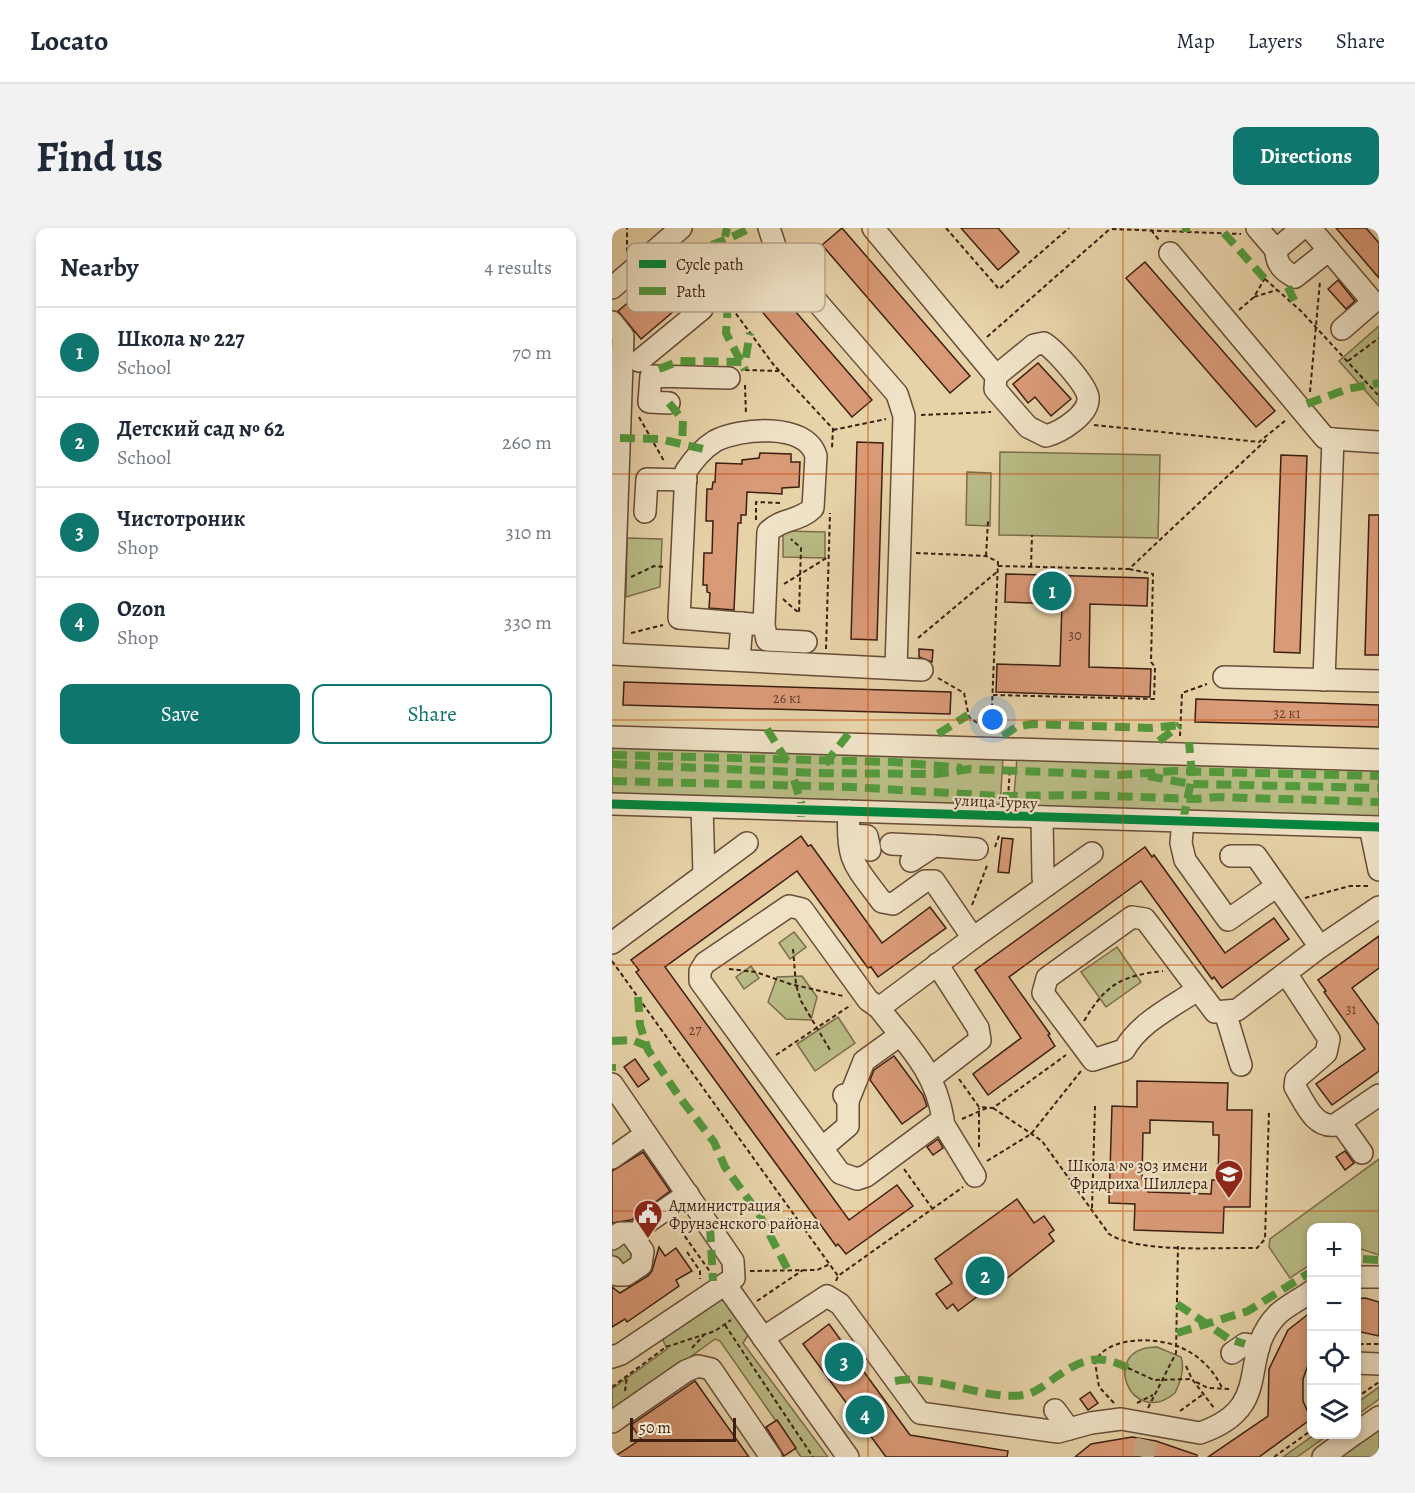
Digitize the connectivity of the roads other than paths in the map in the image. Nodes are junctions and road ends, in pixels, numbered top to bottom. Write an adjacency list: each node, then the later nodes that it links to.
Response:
1 (681, 228): 6 (street)
2 (873, 228): 18 (street)
3 (1302, 228): 9 (street)
4 (1310, 228): 8 (street)
5 (1258, 229): 9 (street)
6 (664, 243)
7 (1170, 253): 20 (street)
8 (1325, 254): 9 (street); 15 (street)
9 (1276, 255)
10 (627, 275): 11 (street)
11 (612, 288)
12 (825, 310): 31 (street)
13 (699, 312): 16 (street)
14 (612, 322): 16 (street)
15 (1342, 329)
16 (637, 366): 17 (street); 19 (street); 26 (street)
17 (737, 374)
18 (996, 376): 18 (street)
19 (669, 403)
20 (1333, 439): 21 (street); 34 (street)
21 (1379, 442)
22 (680, 480): 23 (street); 24 (street); 25 (street)
23 (645, 512)
24 (742, 623): 25 (street); 30 (street)
25 (764, 625): 27 (street)
26 (612, 637): 28 (street)
27 (806, 642)
28 (612, 644)
29 (612, 654): 30 (street)
30 (739, 660): 31 (street)
31 (896, 668): 32 (street)
32 (922, 670)
33 (1224, 677): 34 (street)
34 (1324, 680): 35 (street)
35 (1379, 681)
36 (612, 737): 37 (street)
37 (1379, 760)
38 (612, 804): 39 (street, улица Турку)
39 (702, 807): 40 (street, улица Турку); 53 (street)
40 (849, 812): 41 (street, улица Турку); 44 (street)
41 (1042, 817): 42 (street, улица Турку); 55 (street)
42 (1183, 821): 43 (street, улица Турку); 56 (street)
43 (1374, 827): 52 (street)
44 (849, 835): 48 (street); 54 (street)
45 (747, 843): 53 (street)
46 (891, 844): 47 (street)
47 (934, 846): 50 (street); 54 (street)
48 (870, 850)
49 (1092, 853): 55 (street)
50 (986, 854)
51 (1233, 865): 56 (street)
52 (1379, 870)
53 (704, 874): 59 (street)
54 (925, 881): 58 (street)
55 (1047, 885): 58 (street)
56 (1283, 894): 60 (street)
57 (1379, 907): 60 (street)
58 (968, 931): 61 (street)
59 (612, 943)
60 (1320, 947): 62 (street)
61 (937, 964): 64 (street); 68 (street)
62 (1287, 975): 65 (street); 71 (street)
63 (1197, 990): 63 (street); 65 (street)
64 (868, 1001): 66 (street); 74 (street)
65 (1225, 1012): 67 (street)
66 (900, 1035): 68 (street); 74 (street)
67 (1240, 1065)
68 (932, 1077): 72 (street)
69 (612, 1084): 73 (street)
70 (1379, 1095): 71 (street)
71 (1340, 1122): 75 (street)
72 (943, 1123): 74 (street); 77 (street)
73 (646, 1134): 76 (street); 78 (street)
74 (822, 1148)
75 (1362, 1153)
76 (612, 1158)
77 (975, 1176)
78 (688, 1194): 79 (street); 83 (street)
79 (631, 1231): 80 (street)
80 (612, 1267)
81 (1361, 1277): 82 (street)
82 (1379, 1277)
83 (722, 1280): 85 (street); 88 (street)
84 (1307, 1294): 86 (street)
85 (763, 1338): 94 (street); 98 (street)
86 (1259, 1347): 87 (street); 94 (street)
87 (1232, 1353)
88 (612, 1357)
89 (1361, 1364): 90 (street)
90 (1379, 1364)
91 (1055, 1410): 94 (street)
92 (1379, 1417): 95 (street)
93 (612, 1422): 97 (street)
94 (1069, 1429)
95 (1361, 1430)
96 (1348, 1439): 99 (street)
97 (771, 1457)
98 (848, 1457)
99 (1323, 1457)

